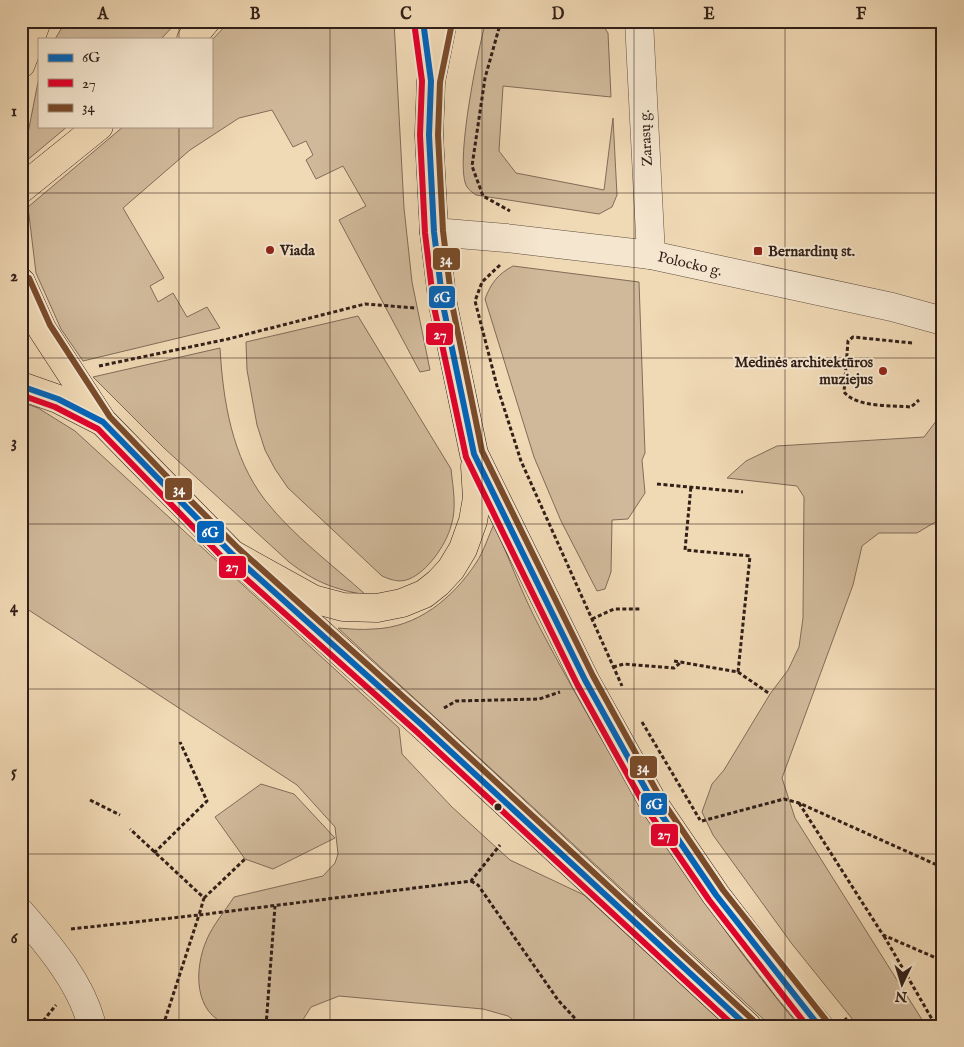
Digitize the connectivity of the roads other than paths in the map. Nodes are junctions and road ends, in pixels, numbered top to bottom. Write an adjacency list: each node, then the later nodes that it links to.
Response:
1 (37, 21): 7 (main road)
2 (206, 21): 6 (main road)
3 (423, 21): 8 (main road)
4 (443, 21): 8 (main road)
5 (639, 21): 12 (street, Zarasų g.)
6 (192, 38)
7 (21, 64)
8 (431, 81): 11 (main road)
9 (97, 128): 10 (main road)
10 (21, 189)
11 (434, 232): 12 (street, Polocko g.); 17 (main road)
12 (650, 255): 14 (street, Polocko g.)
13 (22, 286): 16 (main road)
14 (943, 321)
15 (21, 386): 16 (main road)
16 (103, 422): 18 (main road)
17 (474, 454): 18 (main road); 20 (main road)
18 (232, 554): 22 (main road)
19 (21, 913): 21 (street)
20 (829, 1018)
21 (92, 1026)
22 (747, 1026)

